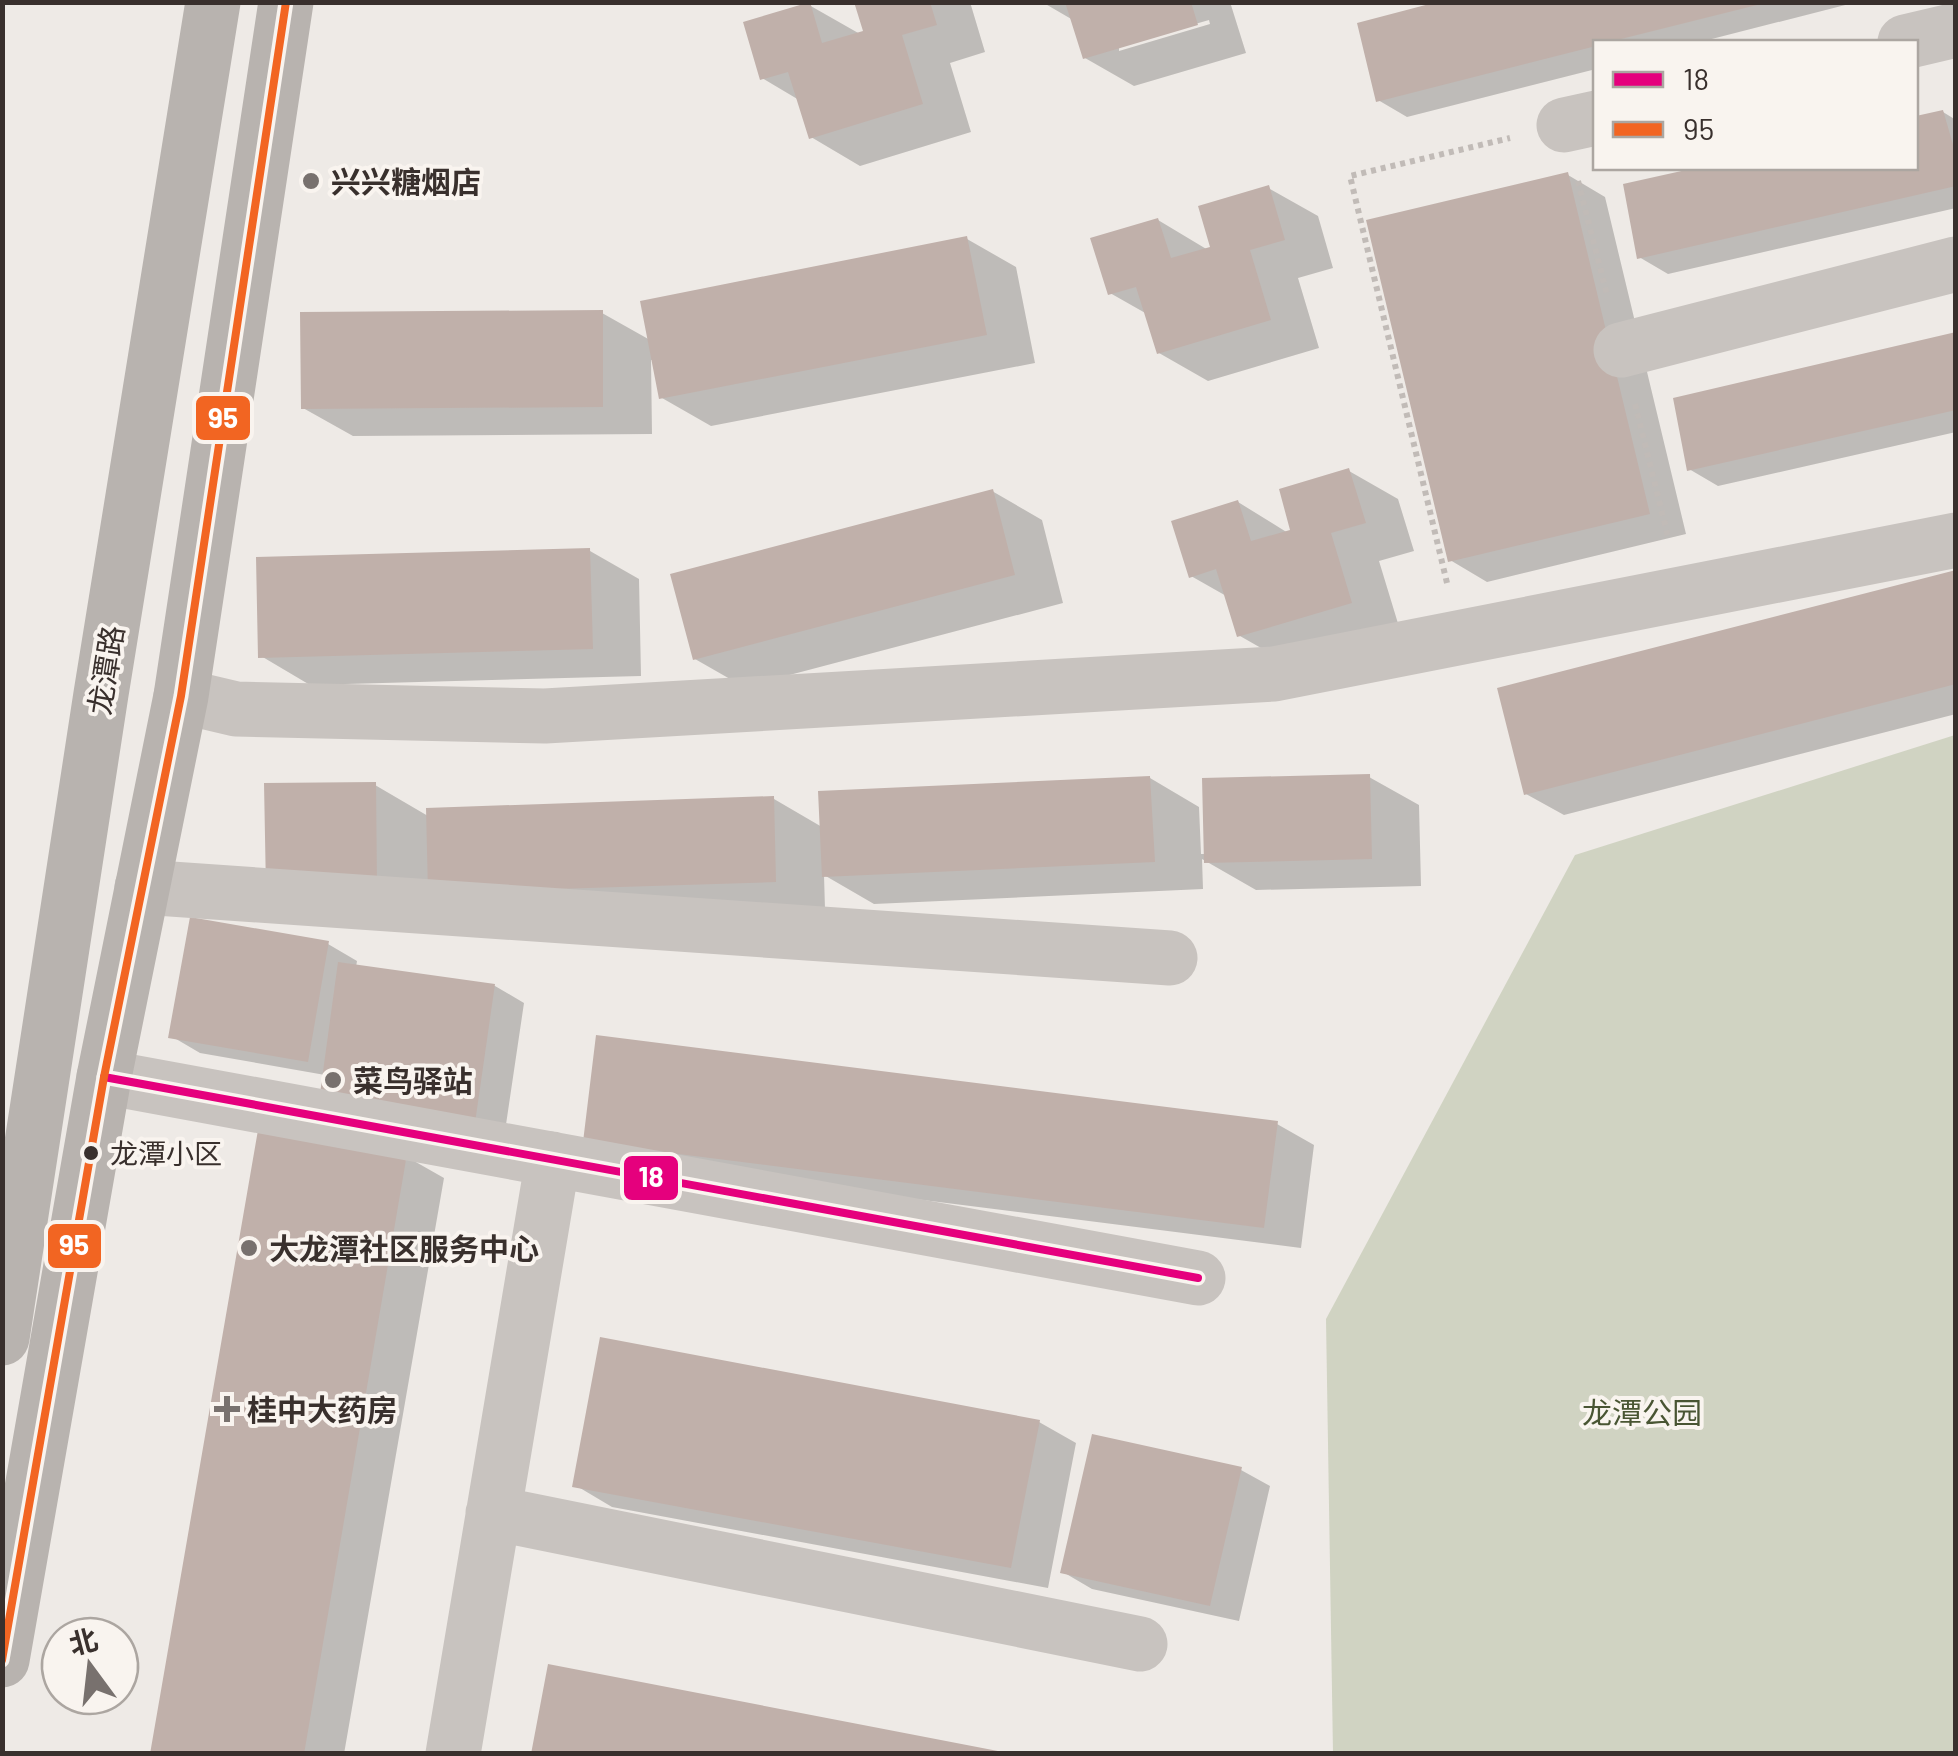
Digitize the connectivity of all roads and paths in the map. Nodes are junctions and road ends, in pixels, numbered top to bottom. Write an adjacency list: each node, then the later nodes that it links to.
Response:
1 (213, 2): 16 (street, 龙潭路)
2 (286, 2): 10 (street)
3 (1956, 30): 4 (street)
4 (1914, 40)
5 (1580, 121): 9 (path)
6 (1956, 264): 7 (street)
7 (1621, 350)
8 (1956, 540): 9 (street)
9 (1460, 637): 10 (street)
10 (181, 696): 11 (street)
11 (142, 887): 12 (street); 13 (street)
12 (1170, 958)
13 (104, 1077): 14 (street); 19 (street)
14 (553, 1160): 15 (street); 17 (street)
15 (1198, 1278)
16 (2, 1338)
17 (493, 1513): 18 (street); 20 (street)
18 (1140, 1644)
19 (2, 1660)
20 (453, 1754)

